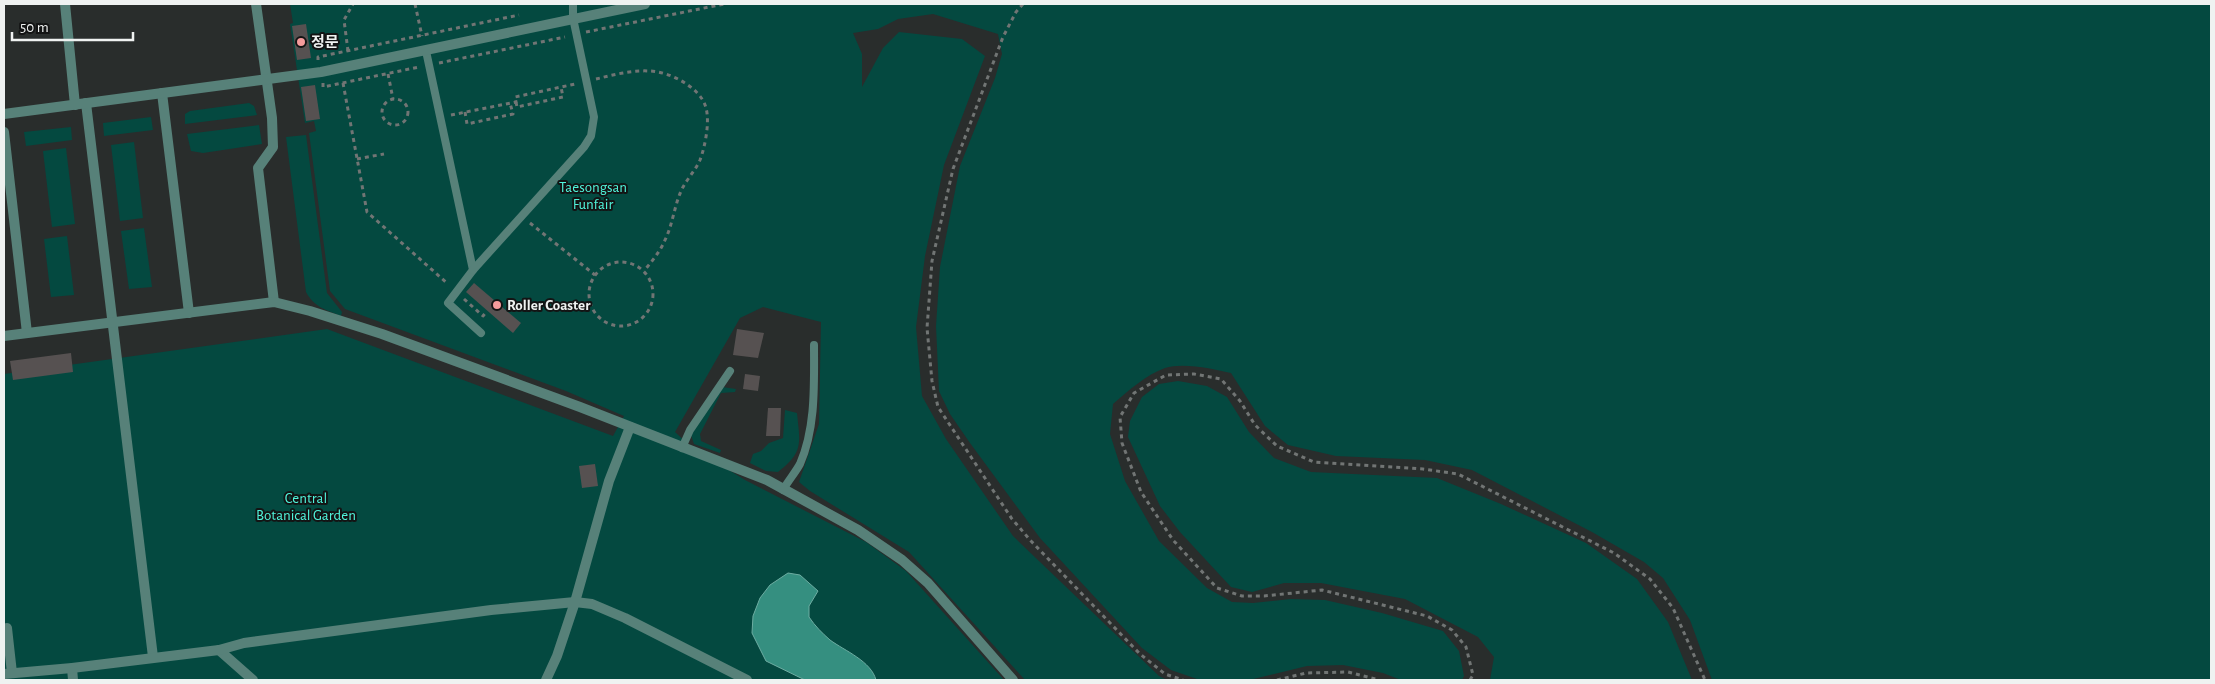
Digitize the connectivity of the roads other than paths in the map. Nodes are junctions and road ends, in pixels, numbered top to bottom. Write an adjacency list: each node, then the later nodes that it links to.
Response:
1 (65, 4): 9 (street)
2 (256, 4): 7 (street)
3 (573, 4): 5 (lane)
4 (645, 4): 5 (street)
5 (573, 18): 6 (street); 12 (lane)
6 (426, 51): 7 (street); 12 (lane)
7 (266, 79): 8 (street); 13 (street)
8 (162, 93): 9 (street); 14 (street)
9 (81, 104): 10 (street); 15 (street)
10 (4, 114)
11 (4, 132): 16 (street)
12 (473, 270): 17 (lane)
13 (274, 302): 14 (street); 21 (street)
14 (189, 313): 15 (street)
15 (114, 322): 16 (street); 27 (street)
16 (27, 333): 18 (street)
17 (481, 334)
18 (4, 336)
19 (814, 346): 23 (lane)
20 (730, 370): 22 (lane)
21 (630, 427): 22 (street); 24 (street)
22 (682, 448): 23 (street)
23 (783, 490): 34 (street)
24 (575, 602): 26 (street); 32 (street); 33 (street)
25 (4, 629): 29 (street)
26 (219, 650): 27 (street); 31 (street)
27 (153, 657): 28 (street)
28 (72, 668): 29 (street); 30 (street)
29 (8, 673)
30 (73, 680)
31 (253, 680)
32 (546, 680)
33 (747, 680)
34 (1014, 680)

